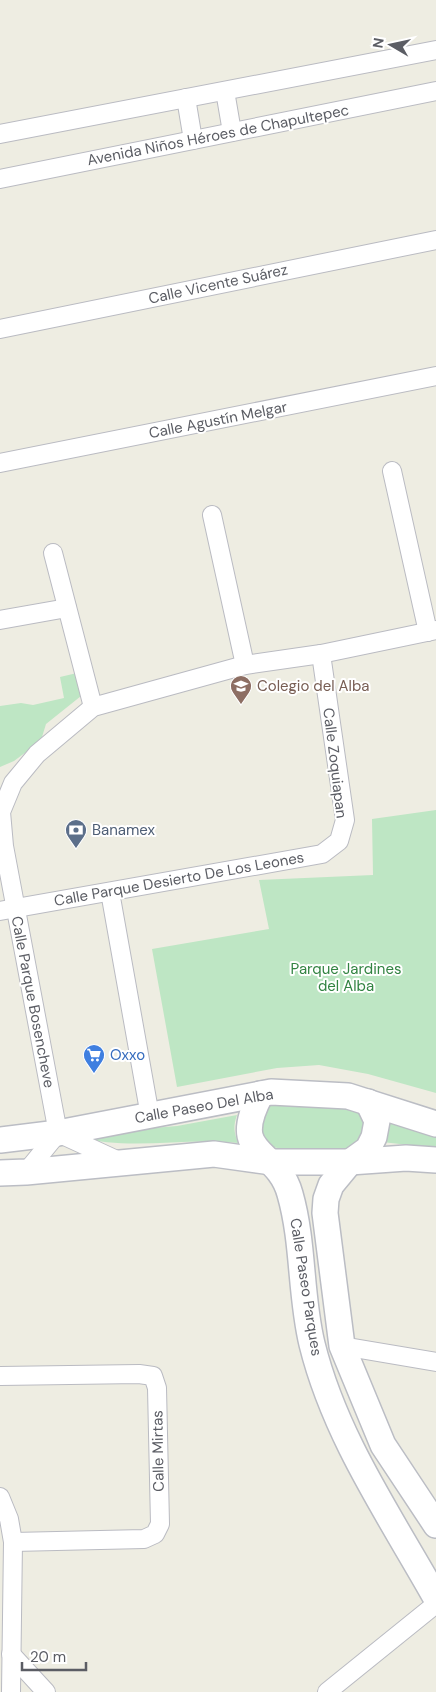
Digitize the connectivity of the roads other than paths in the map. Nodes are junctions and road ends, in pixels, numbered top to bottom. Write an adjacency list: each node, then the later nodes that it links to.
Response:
1 (436, 50): 2 (street)
2 (225, 91): 4 (street); 5 (street)
3 (436, 91): 5 (street, Avenida Niños Héroes de Chapultepec)
4 (186, 98): 6 (street); 7 (street)
5 (232, 132): 7 (street, Avenida Niños Héroes de Chapultepec)
6 (0, 134)
7 (193, 140): 8 (street, Avenida Niños Héroes de Chapultepec)
8 (0, 179)
9 (436, 240): 10 (street, Calle Vicente Suárez)
10 (0, 329)
11 (436, 376): 12 (street, Calle Agustín Melgar)
12 (0, 463)
13 (392, 471): 18 (street)
14 (212, 515): 20 (street)
15 (53, 552): 16 (street)
16 (67, 608): 17 (street); 21 (street)
17 (0, 620)
18 (432, 631): 19 (street)
19 (321, 654): 20 (street); 23 (street, Calle Zoquiapan)
20 (245, 665): 21 (street)
21 (93, 707): 22 (street)
22 (0, 812): 25 (street, Calle Parque Bosencheve)
23 (339, 841): 24 (street, Calle Parque Desierto De Los Leones)
24 (110, 892): 25 (street, Calle Parque Desierto De Los Leones); 28 (street)
25 (7, 909): 30 (street, Calle Parque Bosencheve)
26 (261, 1094): 27 (street, Calle Paseo Del Alba); 28 (street, Calle Paseo Del Alba); 34 (street, Calle Paseo Parques)
27 (368, 1102): 29 (street, Calle Paseo Del Alba); 35 (street, Calle Paseo Parques)
28 (150, 1116): 30 (street, Calle Paseo Del Alba)
29 (436, 1124)
30 (58, 1133): 31 (street, Calle Paseo Del Alba); 33 (street); 36 (street)
31 (0, 1140)
32 (436, 1160): 35 (street)
33 (123, 1162): 34 (street); 36 (street)
34 (272, 1162): 35 (street); 44 (street, Calle Paseo Parques)
35 (350, 1162): 38 (street, Calle Paseo Parques)
36 (26, 1172): 37 (street)
37 (0, 1174)
38 (342, 1346): 39 (street); 42 (street, Calle Paseo Parques)
39 (436, 1362)
40 (0, 1376): 43 (street, Calle Mirtas)
41 (0, 1497): 43 (street)
42 (436, 1525)
43 (13, 1542): 46 (street)
44 (436, 1598)
45 (436, 1604): 50 (street)
46 (6, 1624): 47 (street)
47 (11, 1654): 48 (street); 49 (street)
48 (11, 1692)
49 (46, 1692)
50 (327, 1692)

